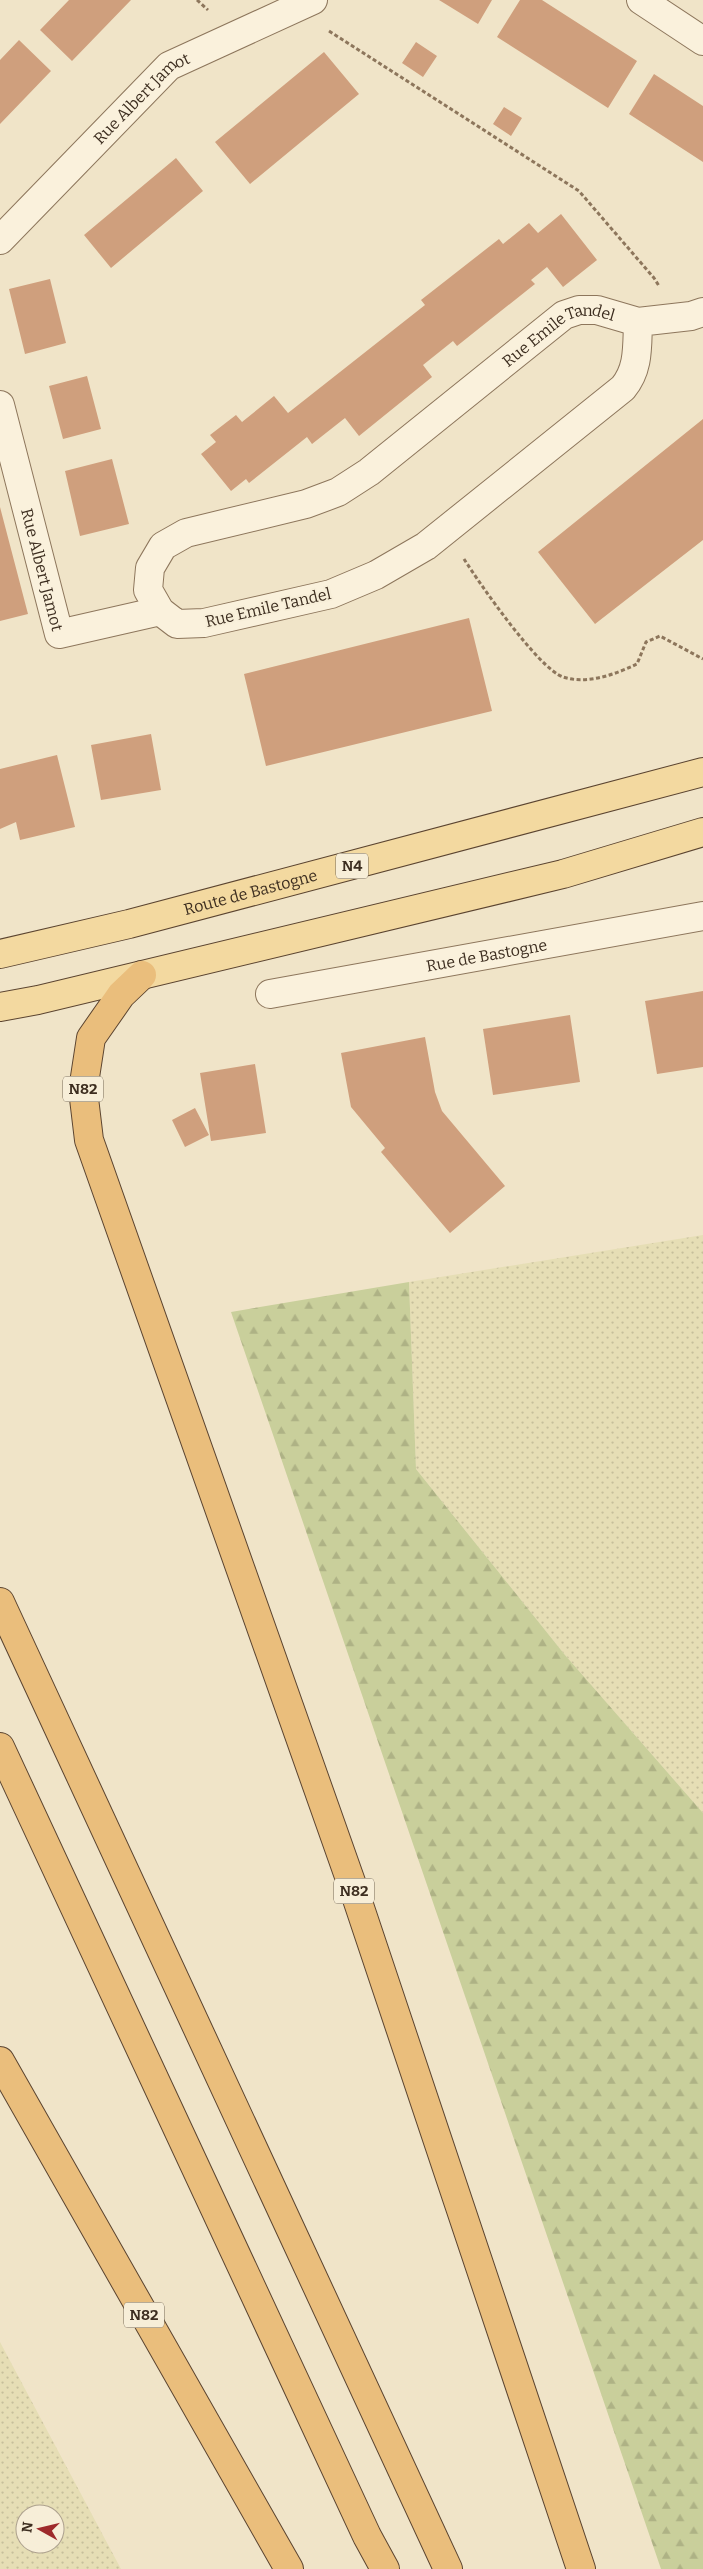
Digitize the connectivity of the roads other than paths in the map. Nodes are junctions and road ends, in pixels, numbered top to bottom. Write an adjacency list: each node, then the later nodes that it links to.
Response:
1 (641, 0): 3 (street)
2 (309, 2): 4 (street, Rue Albert Jamot)
3 (703, 41)
4 (0, 240)
5 (703, 312): 6 (street, Rue Emile Tandel)
6 (638, 322): 8 (street, Rue Emile Tandel); 8 (street, Rue Emile Tandel)
7 (0, 404): 8 (street, Rue Albert Jamot)
8 (160, 611)
9 (703, 772): 12 (main road, Route de Bastogne / N4)
10 (703, 832): 13 (main road)
11 (703, 916): 14 (street, Rue de Bastogne)
12 (0, 954)
13 (142, 975): 15 (main road); 22 (highway, N82)
14 (270, 994)
15 (0, 1007)
16 (0, 1602): 21 (highway)
17 (0, 1747): 20 (highway)
18 (0, 2061): 19 (highway, N82)
19 (289, 2569)
20 (385, 2569)
21 (448, 2569)
22 (581, 2569)

